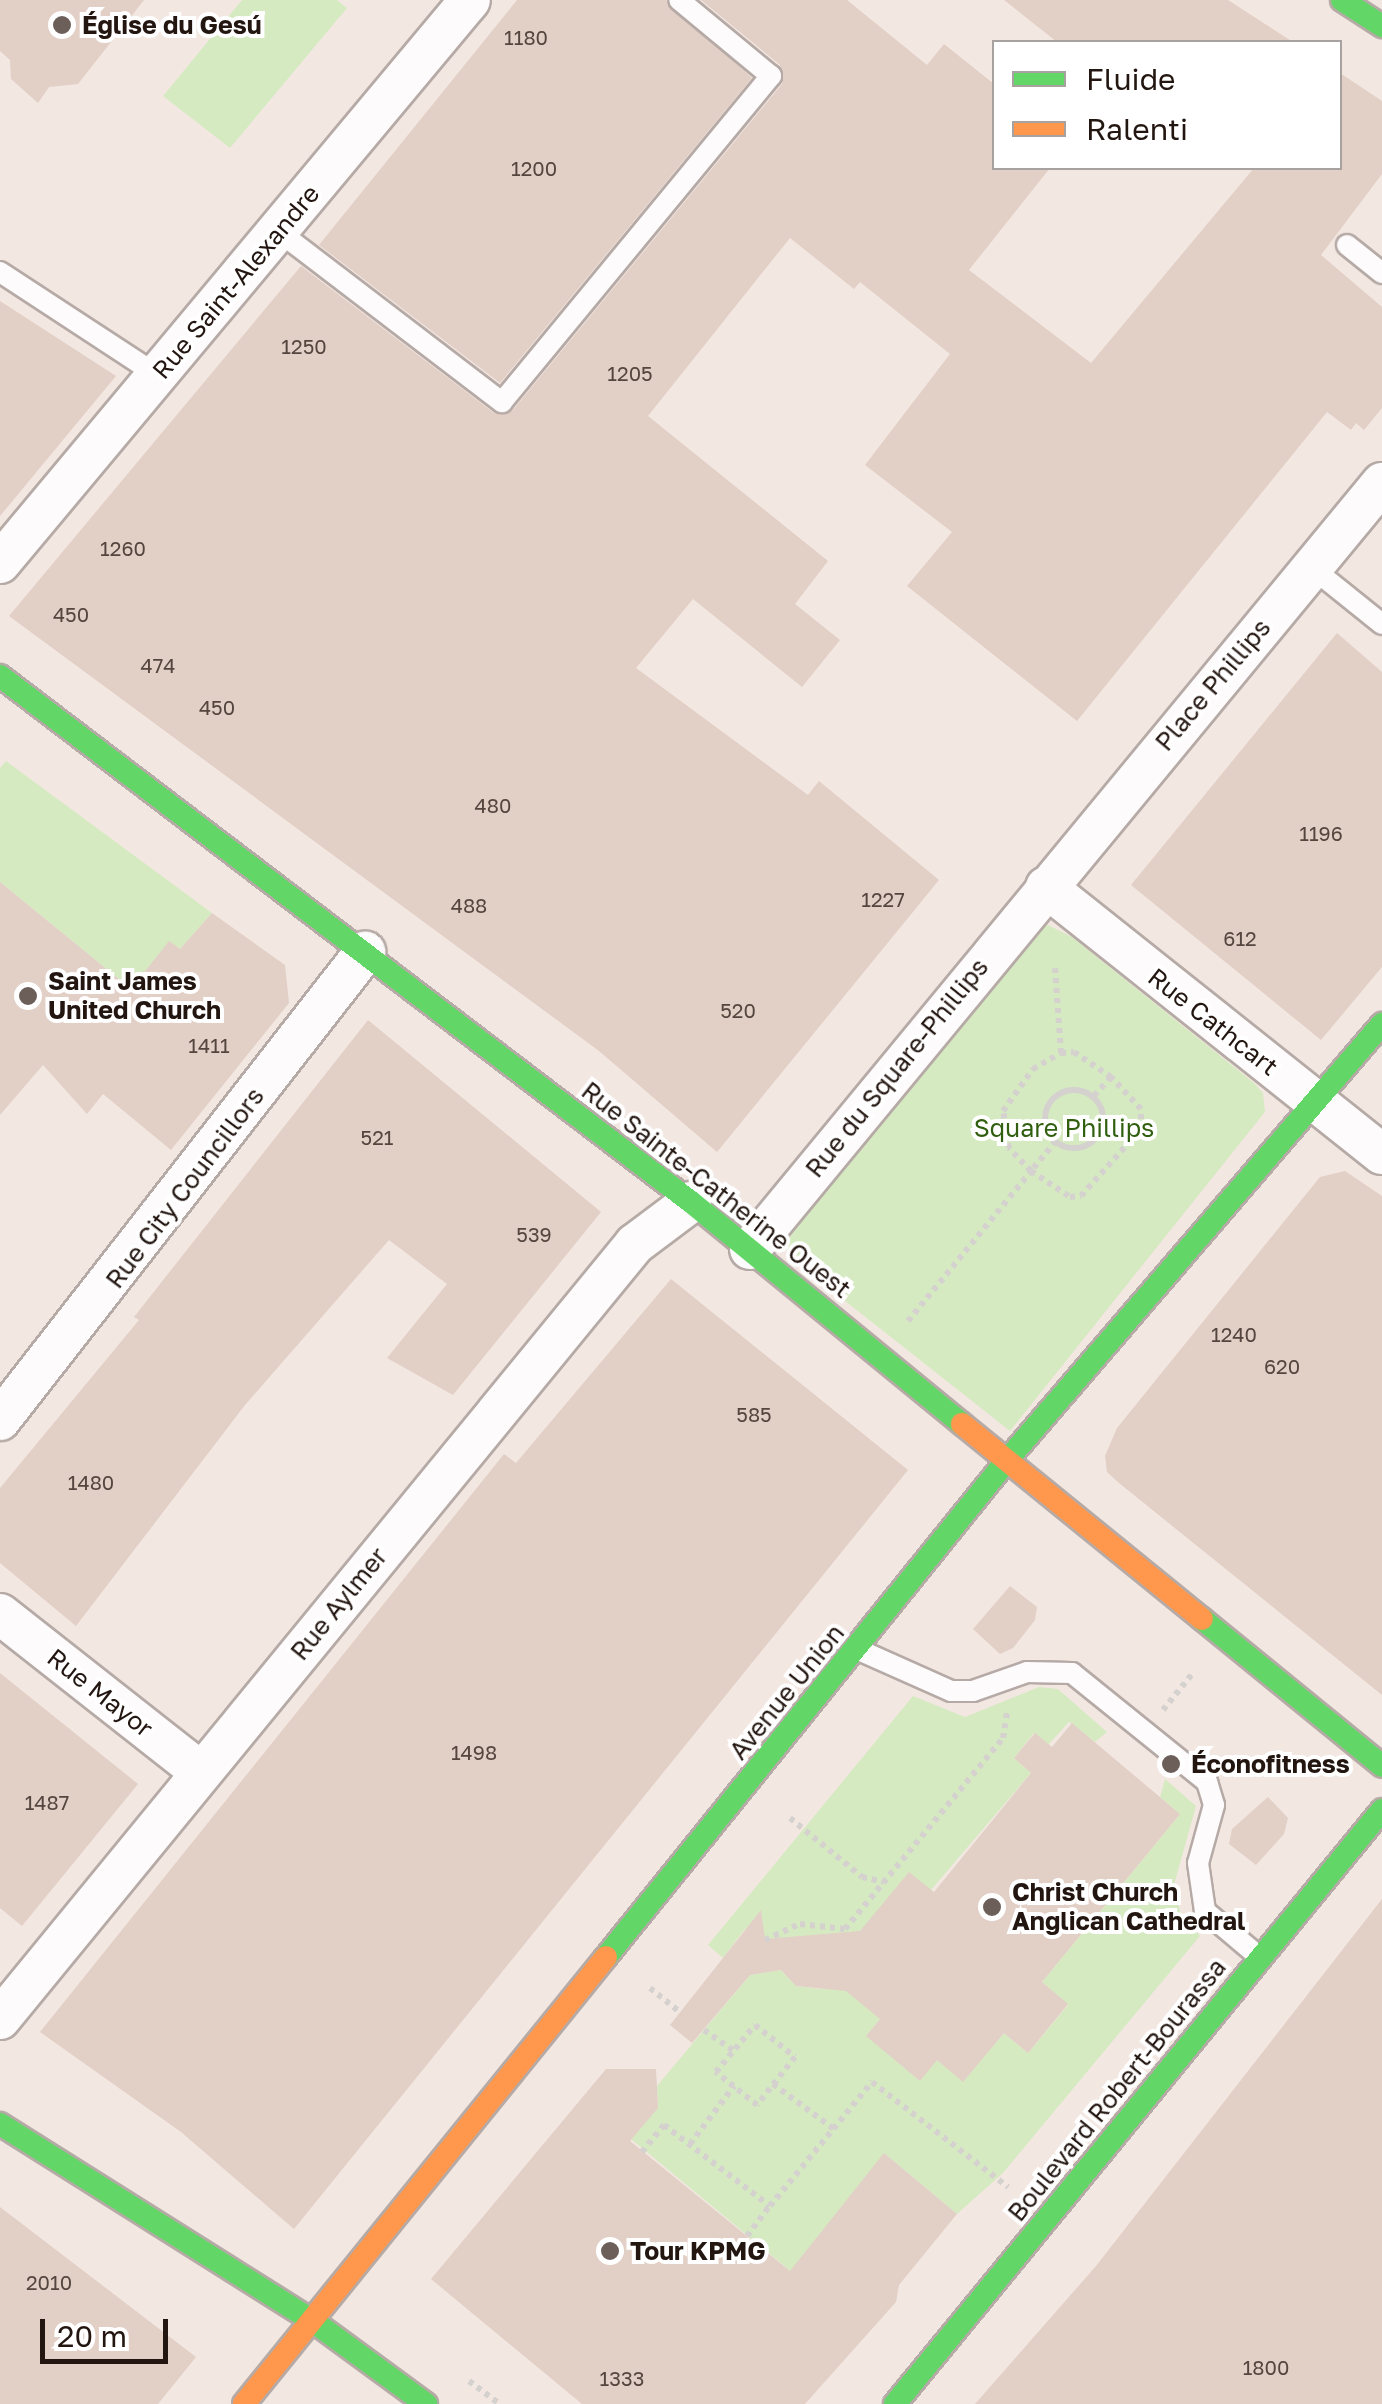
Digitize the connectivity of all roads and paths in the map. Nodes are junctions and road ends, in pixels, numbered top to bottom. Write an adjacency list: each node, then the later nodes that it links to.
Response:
1 (470, 0): 5 (street, Rue Saint-Alexandre)
2 (678, 0): 5 (lane)
3 (1342, 0): 4 (street)
4 (1382, 26)
5 (278, 231): 9 (street, Rue Saint-Alexandre)
6 (1348, 245): 8 (lane)
7 (0, 272): 9 (lane)
8 (1382, 273)
9 (159, 376): 11 (street, Rue Saint-Alexandre)
10 (1382, 483): 12 (street, Place Phillips)
11 (0, 563)
12 (1311, 567): 13 (lane); 15 (street, Place Phillips)
13 (1382, 624)
14 (0, 676): 16 (street, Rue Sainte-Catherine Ouest)
15 (1046, 887): 22 (street, Rue Cathcart); 27 (street, Rue du Square-Phillips)
16 (365, 952): 26 (street, Rue Sainte-Catherine Ouest); 29 (street, Rue City Councillors)
17 (1055, 968): 19 (path)
18 (1382, 1024): 22 (street, Avenue Union)
19 (1061, 1054): 20 (path); 25 (path)
20 (1110, 1077): 21 (path); 25 (path)
21 (1092, 1098): 23 (path); 23 (path)
22 (1316, 1102): 24 (street, Rue Cathcart); 30 (street, Avenue Union)
23 (1056, 1141): 25 (path)
24 (1382, 1154)
25 (1031, 1171): 28 (path)
26 (691, 1202): 27 (street, Rue Sainte-Catherine Ouest); 35 (street, Rue Aylmer)
27 (750, 1249): 30 (street, Rue Sainte-Catherine Ouest)
28 (907, 1322)
29 (0, 1420)
30 (1008, 1459): 32 (street, Avenue Union); 34 (street, Rue Sainte-Catherine Ouest)
31 (0, 1614): 35 (street, Rue Mayor)
32 (858, 1649): 33 (lane); 55 (street, Avenue Union)
33 (1011, 1676): 38 (path); 40 (lane)
34 (1382, 1766)
35 (201, 1772): 43 (street, Rue Aylmer)
36 (1382, 1810): 40 (street, Boulevard Robert-Bourassa)
37 (790, 1818): 38 (path)
38 (884, 1882): 39 (path)
39 (765, 1940)
40 (1260, 1958): 58 (street, Boulevard Robert-Bourassa)
41 (650, 1988): 42 (path)
42 (680, 2012)
43 (0, 2019)
44 (704, 2030): 45 (path)
45 (734, 2050): 46 (path); 47 (path)
46 (773, 2084): 47 (path); 49 (path)
47 (734, 2086): 50 (path)
48 (0, 2124): 55 (street)
49 (834, 2129): 52 (path); 53 (path)
50 (690, 2144): 51 (path); 53 (path)
51 (642, 2152)
52 (1008, 2187)
53 (770, 2206): 54 (path)
54 (746, 2236)
55 (310, 2319): 56 (street, Avenue Union); 57 (street)
56 (244, 2404)
57 (426, 2404)
58 (895, 2404)

